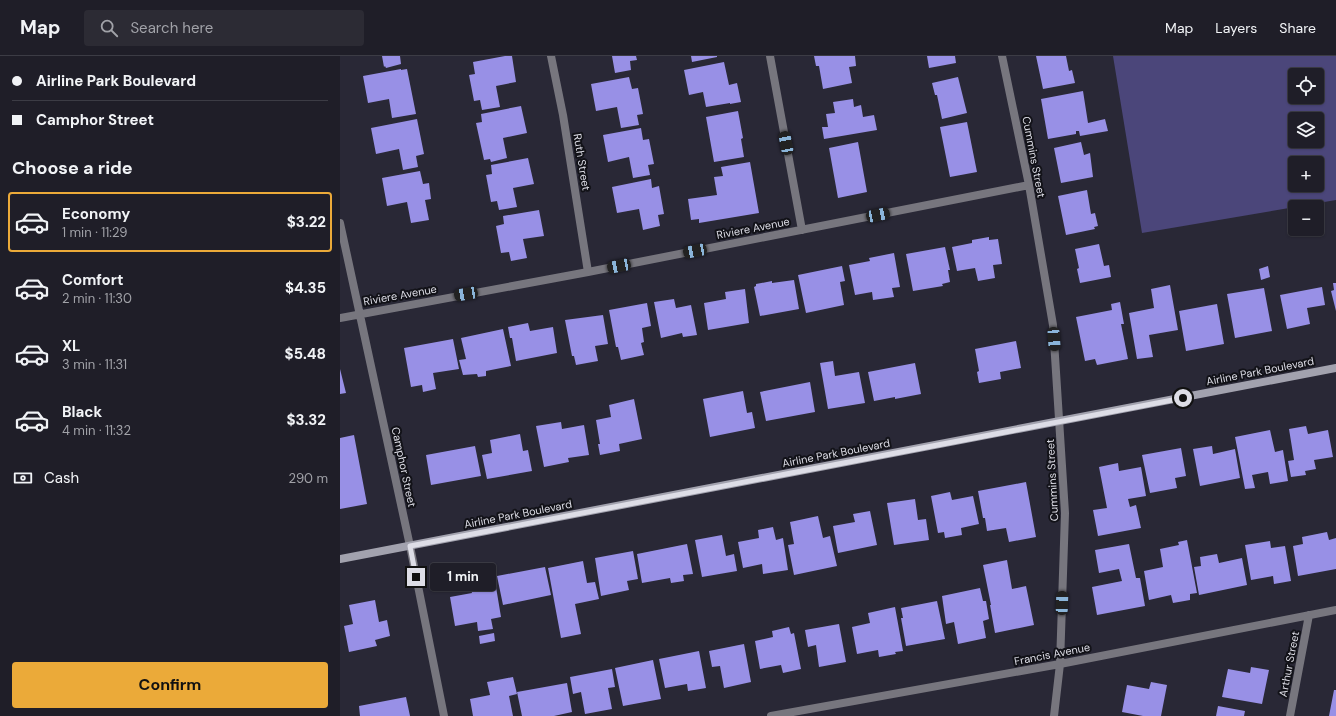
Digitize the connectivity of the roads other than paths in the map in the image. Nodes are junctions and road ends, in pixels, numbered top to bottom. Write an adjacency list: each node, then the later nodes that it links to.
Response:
1 (551, 56): 7 (street, Ruth Street)
2 (770, 56): 6 (street)
3 (1002, 56): 4 (street, Cummins Street)
4 (1029, 185): 6 (street, Riviere Avenue); 11 (street, Cummins Street)
5 (340, 223): 8 (street, Camphor Street)
6 (802, 230): 7 (street, Riviere Avenue)
7 (588, 272): 8 (street, Riviere Avenue)
8 (359, 314): 9 (street, Riviere Avenue); 12 (street, Camphor Street)
9 (340, 318)
10 (1336, 368): 11 (street, Airline Park Boulevard)
11 (1060, 421): 12 (street, Airline Park Boulevard); 16 (street, Cummins Street)
12 (410, 546): 13 (street, Airline Park Boulevard); 17 (street, Camphor Street)
13 (340, 559)
14 (1336, 610): 15 (street, Francis Avenue)
15 (1309, 615): 16 (street, Francis Avenue); 20 (street, Arthur Street)
16 (1060, 664): 18 (street, Francis Avenue); 19 (street, Cummins Street)
17 (444, 716)
18 (771, 716)
19 (1054, 716)
20 (1290, 716)

